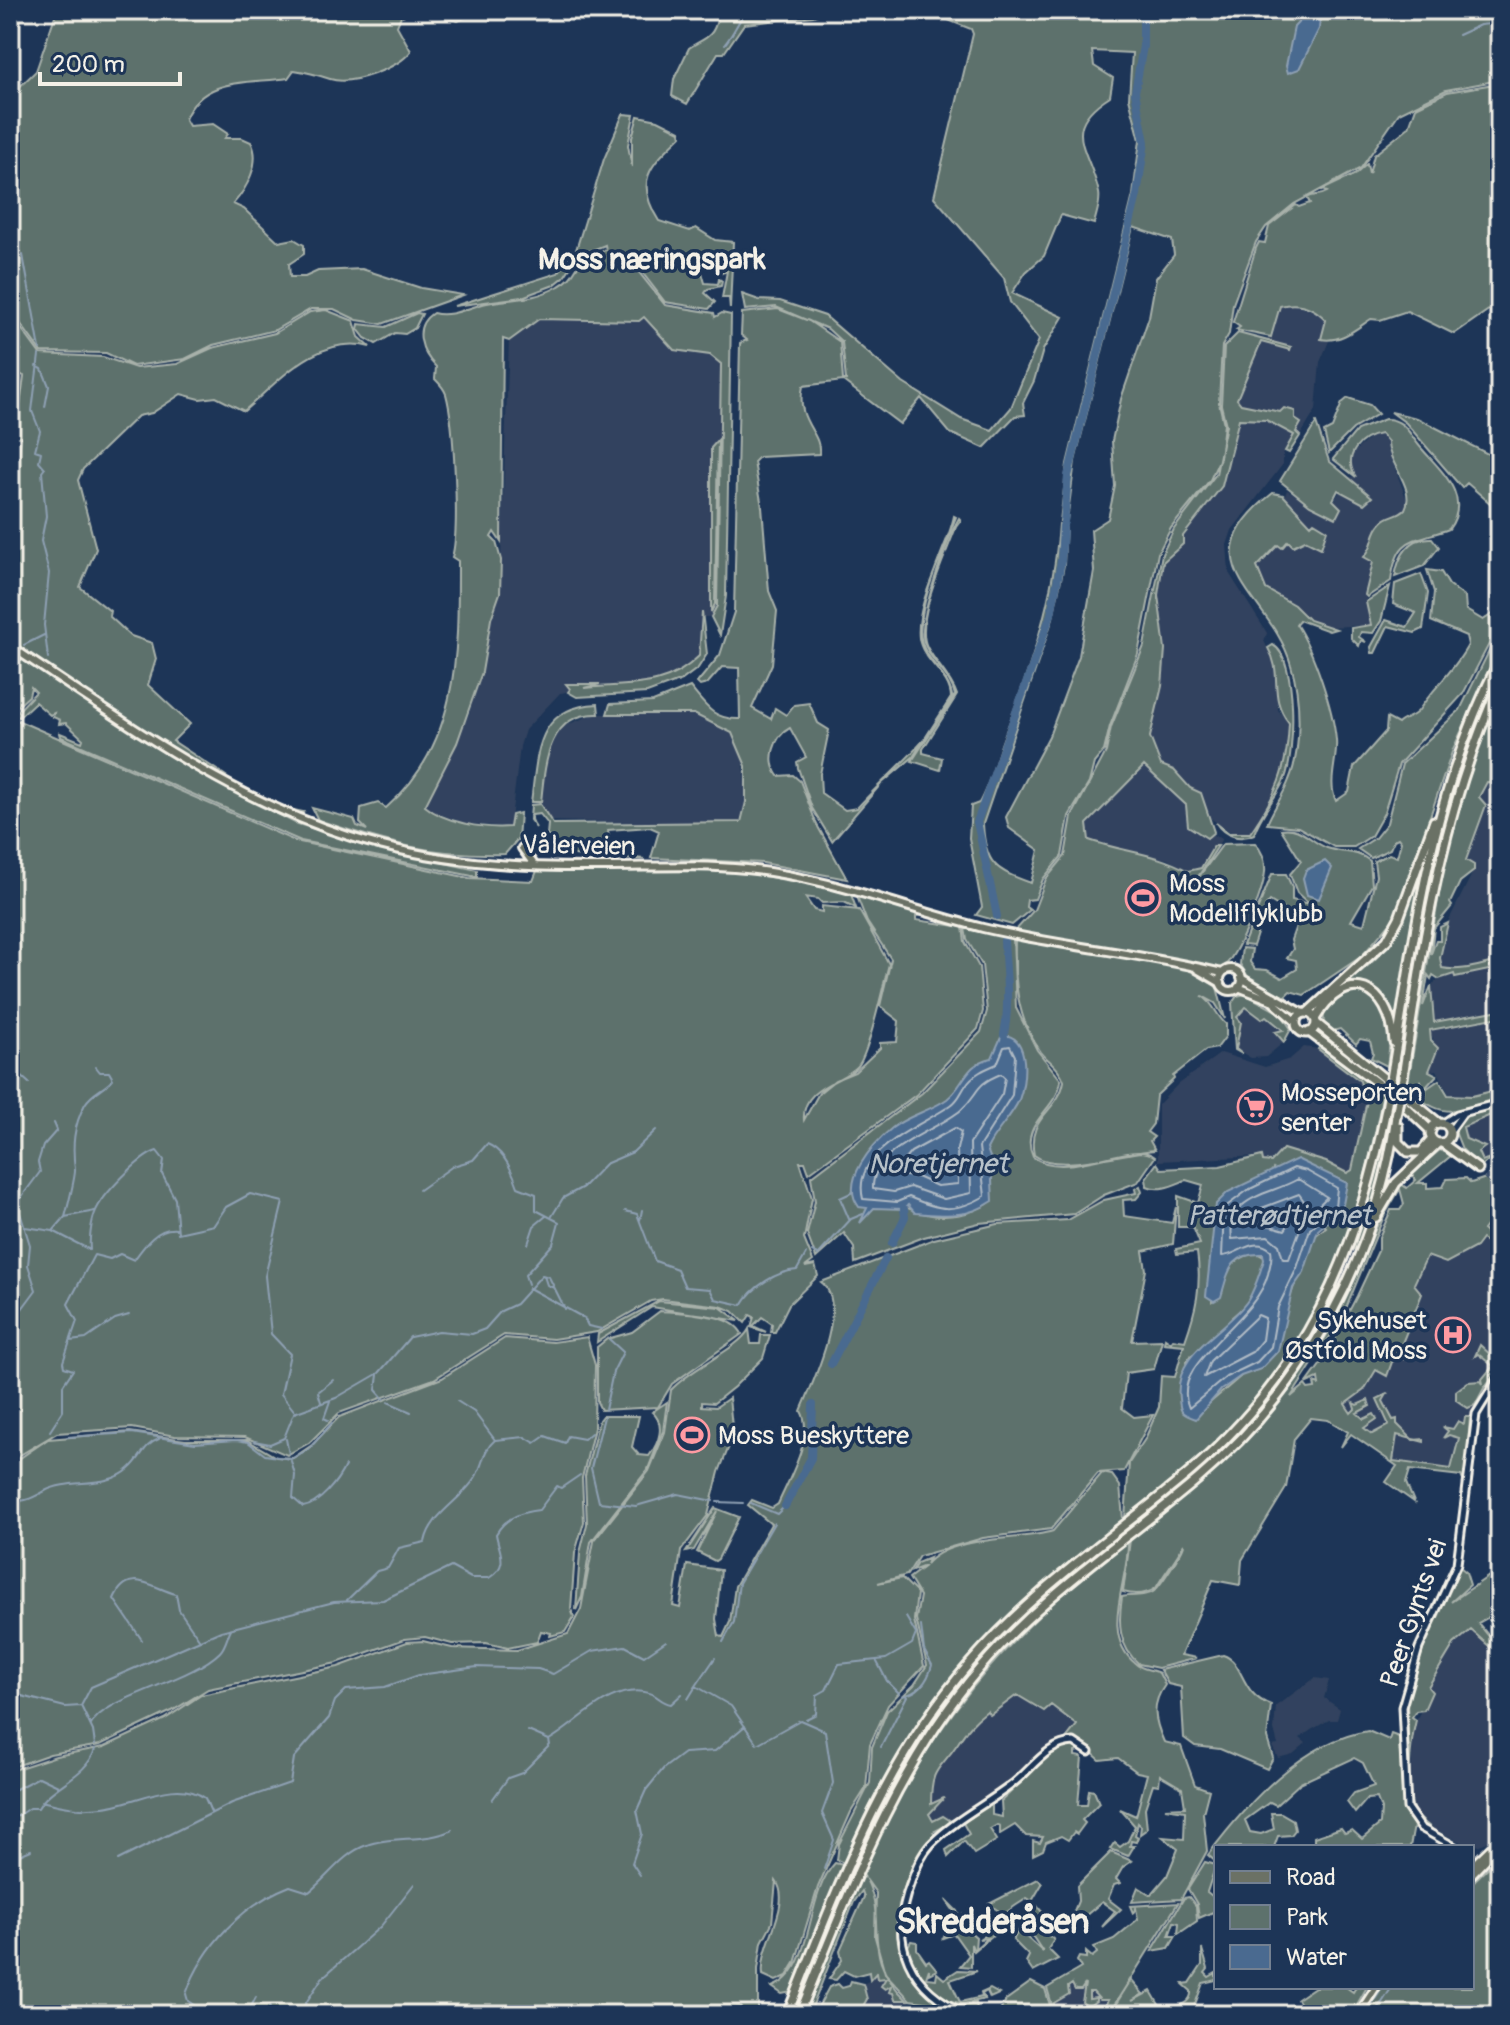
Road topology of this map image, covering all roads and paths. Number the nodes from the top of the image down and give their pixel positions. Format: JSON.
{"nodes":[{"id":1,"x":10,"y":646,"type":"edge"},
{"id":2,"x":1500,"y":659,"type":"edge"},
{"id":3,"x":1500,"y":683,"type":"edge"},
{"id":4,"x":1441,"y":804,"type":"junction"},
{"id":5,"x":522,"y":848,"type":"dead end"},
{"id":6,"x":535,"y":866,"type":"junction"},
{"id":7,"x":1190,"y":966,"type":"junction"},
{"id":8,"x":1222,"y":973,"type":"junction"},
{"id":9,"x":1241,"y":978,"type":"junction"},
{"id":10,"x":1221,"y":983,"type":"junction"},
{"id":11,"x":1238,"y":987,"type":"junction"},
{"id":12,"x":1305,"y":1013,"type":"junction"},
{"id":13,"x":1316,"y":1021,"type":"junction"},
{"id":14,"x":1296,"y":1022,"type":"junction"},
{"id":15,"x":1309,"y":1032,"type":"junction"},
{"id":16,"x":1395,"y":1058,"type":"junction"},
{"id":17,"x":1500,"y":1103,"type":"edge"},
{"id":18,"x":1464,"y":1113,"type":"junction"},
{"id":19,"x":1396,"y":1116,"type":"junction"},
{"id":20,"x":1441,"y":1124,"type":"junction"},
{"id":21,"x":1450,"y":1133,"type":"junction"},
{"id":22,"x":1436,"y":1139,"type":"junction"},
{"id":23,"x":1463,"y":1157,"type":"junction"},
{"id":24,"x":1478,"y":1169,"type":"tunnel mouth"},
{"id":25,"x":1365,"y":1237,"type":"junction"},
{"id":26,"x":1500,"y":1375,"type":"edge"},
{"id":27,"x":1089,"y":1752,"type":"dead end"},
{"id":28,"x":1500,"y":1839,"type":"edge"},
{"id":29,"x":1451,"y":1845,"type":"edge"},
{"id":30,"x":1500,"y":1845,"type":"edge"},
{"id":31,"x":1475,"y":1862,"type":"edge"},
{"id":32,"x":1375,"y":1989,"type":"edge"},
{"id":33,"x":787,"y":2015,"type":"edge"},
{"id":34,"x":799,"y":2015,"type":"edge"},
{"id":35,"x":969,"y":2015,"type":"edge"},
{"id":36,"x":1358,"y":2015,"type":"edge"}],
"edges":[{"from":1,"to":6,"type":"main road","name":"Vålerveien"},
{"from":2,"to":4,"type":"highway"},
{"from":3,"to":19,"type":"highway","bridge":true},
{"from":4,"to":12,"type":"highway"},
{"from":4,"to":16,"type":"highway"},
{"from":5,"to":6,"type":"main road"},
{"from":6,"to":7,"type":"main road","name":"Vålerveien"},
{"from":7,"to":8,"type":"main road","name":"Vålerveien"},
{"from":7,"to":10,"type":"main road","name":"Vålerveien"},
{"from":8,"to":9,"type":"main road"},
{"from":8,"to":10,"type":"main road"},
{"from":9,"to":11,"type":"main road"},
{"from":9,"to":12,"type":"main road"},
{"from":10,"to":11,"type":"main road"},
{"from":11,"to":14,"type":"main road"},
{"from":12,"to":13,"type":"highway"},
{"from":12,"to":14,"type":"highway"},
{"from":13,"to":15,"type":"highway"},
{"from":13,"to":16,"type":"highway"},
{"from":13,"to":20,"type":"highway"},
{"from":14,"to":15,"type":"highway"},
{"from":15,"to":22,"type":"highway"},
{"from":16,"to":33,"type":"highway","bridge":true},
{"from":17,"to":18,"type":"street"},
{"from":18,"to":20,"type":"street"},
{"from":18,"to":21,"type":"street"},
{"from":19,"to":22,"type":"highway"},
{"from":19,"to":25,"type":"highway"},
{"from":20,"to":21,"type":"highway"},
{"from":20,"to":22,"type":"highway"},
{"from":21,"to":22,"type":"highway"},
{"from":21,"to":23,"type":"highway"},
{"from":22,"to":23,"type":"highway"},
{"from":22,"to":25,"type":"highway"},
{"from":23,"to":24,"type":"highway"},
{"from":25,"to":34,"type":"highway"},
{"from":26,"to":29,"type":"street","name":"Peer Gynts vei"},
{"from":27,"to":35,"type":"street"},
{"from":28,"to":31,"type":"main road"},
{"from":30,"to":31,"type":"main road"},
{"from":32,"to":36,"type":"main road"}]}
